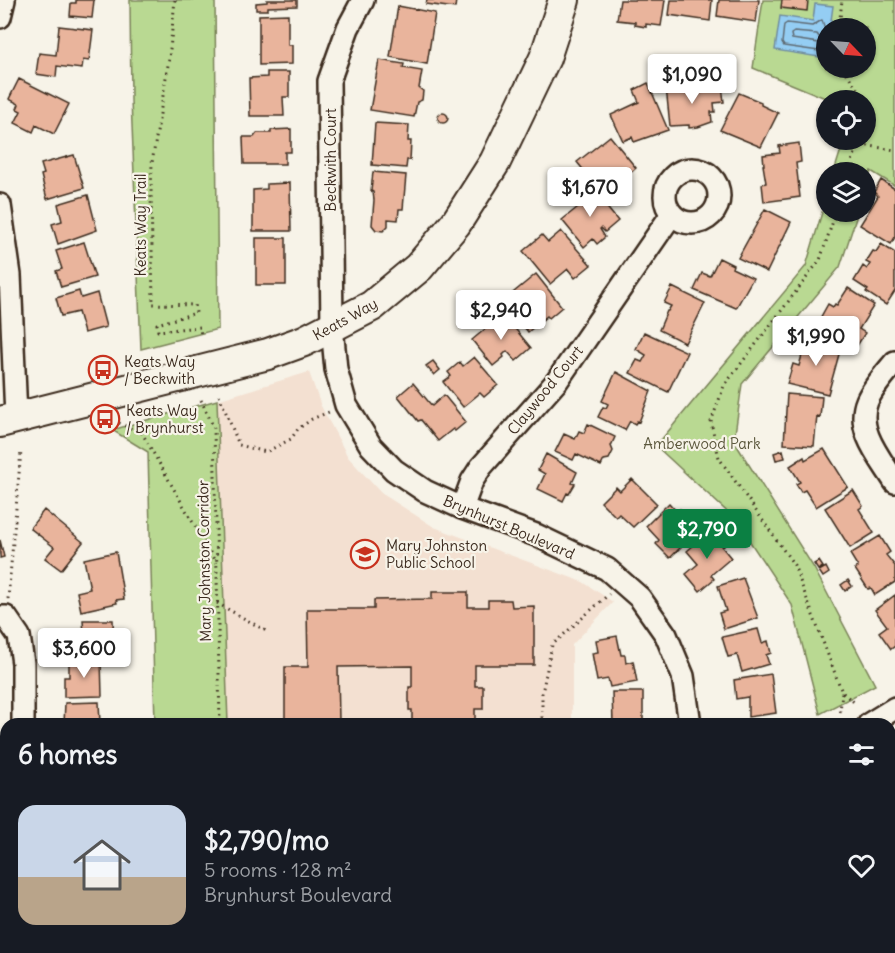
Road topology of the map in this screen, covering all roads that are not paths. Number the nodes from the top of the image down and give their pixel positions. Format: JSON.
{"nodes":[{"id":1,"x":4,"y":0,"type":"edge"},
{"id":2,"x":363,"y":0,"type":"edge"},
{"id":3,"x":564,"y":0,"type":"edge"},
{"id":4,"x":0,"y":17,"type":"edge"},
{"id":5,"x":0,"y":205,"type":"edge"},
{"id":6,"x":672,"y":214,"type":"dead end"},
{"id":7,"x":332,"y":327,"type":"junction"},
{"id":8,"x":895,"y":363,"type":"edge"},
{"id":9,"x":8,"y":419,"type":"edge"},
{"id":10,"x":895,"y":482,"type":"edge"},
{"id":11,"x":462,"y":508,"type":"junction"},
{"id":12,"x":3,"y":617,"type":"edge"},
{"id":13,"x":895,"y":708,"type":"edge"},
{"id":14,"x":23,"y":718,"type":"edge"},
{"id":15,"x":689,"y":718,"type":"edge"},
{"id":16,"x":879,"y":718,"type":"edge"}],
"edges":[{"from":1,"to":4,"type":"street"},
{"from":2,"to":7,"type":"street","name":"Beckwith Court"},
{"from":3,"to":7,"type":"street","name":"Keats Way"},
{"from":5,"to":9,"type":"street"},
{"from":6,"to":11,"type":"street","name":"Claywood Court"},
{"from":7,"to":9,"type":"street","name":"Keats Way"},
{"from":7,"to":11,"type":"street","name":"Brynhurst Boulevard"},
{"from":8,"to":10,"type":"street"},
{"from":11,"to":15,"type":"street","name":"Brynhurst Boulevard"},
{"from":12,"to":14,"type":"street"},
{"from":13,"to":16,"type":"street"}]}
